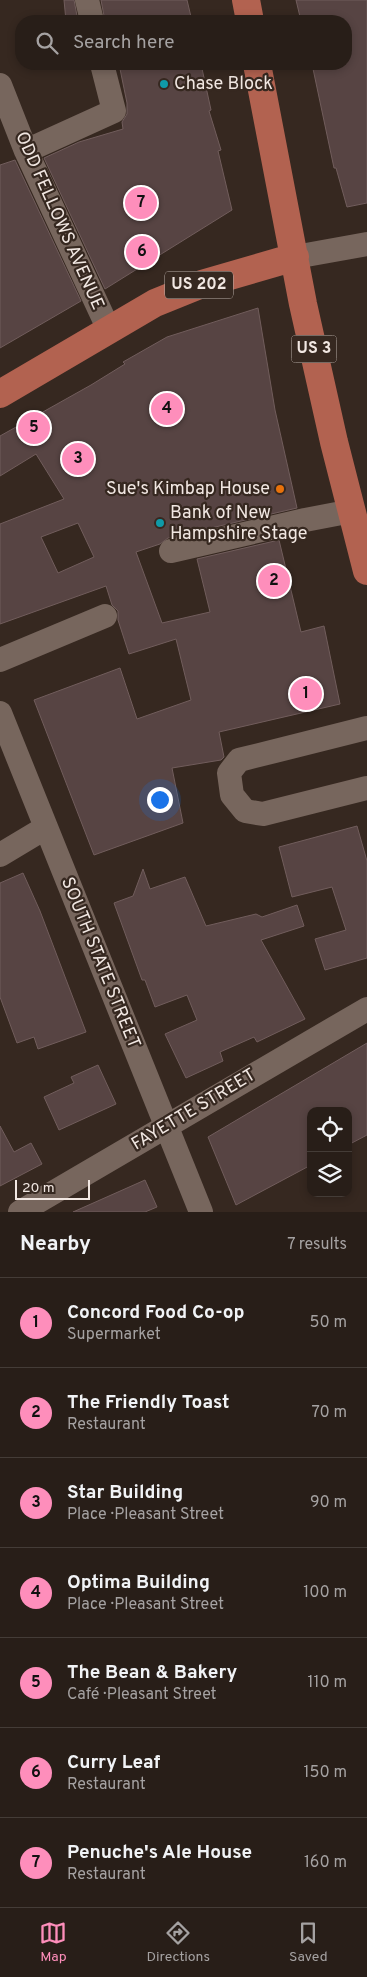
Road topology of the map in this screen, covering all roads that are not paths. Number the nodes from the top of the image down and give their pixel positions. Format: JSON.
{"nodes":[{"id":1,"x":87,"y":0,"type":"edge"},
{"id":2,"x":246,"y":0,"type":"edge"},
{"id":3,"x":91,"y":15,"type":"edge"},
{"id":4,"x":249,"y":15,"type":"edge"},
{"id":5,"x":104,"y":70,"type":"edge"},
{"id":6,"x":258,"y":70,"type":"edge"},
{"id":7,"x":0,"y":85,"type":"edge"},
{"id":8,"x":26,"y":151,"type":"junction"},
{"id":9,"x":367,"y":244,"type":"edge"},
{"id":10,"x":295,"y":257,"type":"junction"},
{"id":11,"x":108,"y":330,"type":"junction"},
{"id":12,"x":0,"y":394,"type":"edge"},
{"id":13,"x":352,"y":511,"type":"junction"},
{"id":14,"x":171,"y":551,"type":"dead end"},
{"id":15,"x":367,"y":571,"type":"edge"},
{"id":16,"x":105,"y":616,"type":"dead end"},
{"id":17,"x":0,"y":660,"type":"edge"},
{"id":18,"x":0,"y":713,"type":"edge"},
{"id":19,"x":367,"y":728,"type":"edge"},
{"id":20,"x":367,"y":788,"type":"edge"},
{"id":21,"x":45,"y":828,"type":"junction"},
{"id":22,"x":0,"y":856,"type":"edge"},
{"id":23,"x":367,"y":1009,"type":"edge"},
{"id":24,"x":166,"y":1127,"type":"junction"},
{"id":25,"x":20,"y":1212,"type":"edge"},
{"id":26,"x":201,"y":1212,"type":"edge"}],
"edges":[{"from":1,"to":3,"type":"street"},
{"from":2,"to":4,"type":"main road"},
{"from":5,"to":8,"type":"street"},
{"from":6,"to":10,"type":"main road","number":"US 3"},
{"from":7,"to":8,"type":"street","name":"ODD FELLOWS AVENUE"},
{"from":8,"to":11,"type":"street","name":"ODD FELLOWS AVENUE"},
{"from":9,"to":10,"type":"street"},
{"from":10,"to":11,"type":"main road","number":"US 202"},
{"from":10,"to":13,"type":"main road","number":"US 3"},
{"from":11,"to":12,"type":"main road","number":"US 202"},
{"from":13,"to":14,"type":"street"},
{"from":13,"to":15,"type":"main road","number":"US 3"},
{"from":16,"to":17,"type":"street"},
{"from":18,"to":21,"type":"street","name":"SOUTH STATE STREET"},
{"from":19,"to":20,"type":"street"},
{"from":21,"to":22,"type":"street"},
{"from":21,"to":24,"type":"street","name":"SOUTH STATE STREET"},
{"from":23,"to":24,"type":"street","name":"FAYETTE STREET"},
{"from":24,"to":25,"type":"street","name":"FAYETTE STREET"},
{"from":24,"to":26,"type":"street","name":"SOUTH STATE STREET"}]}
